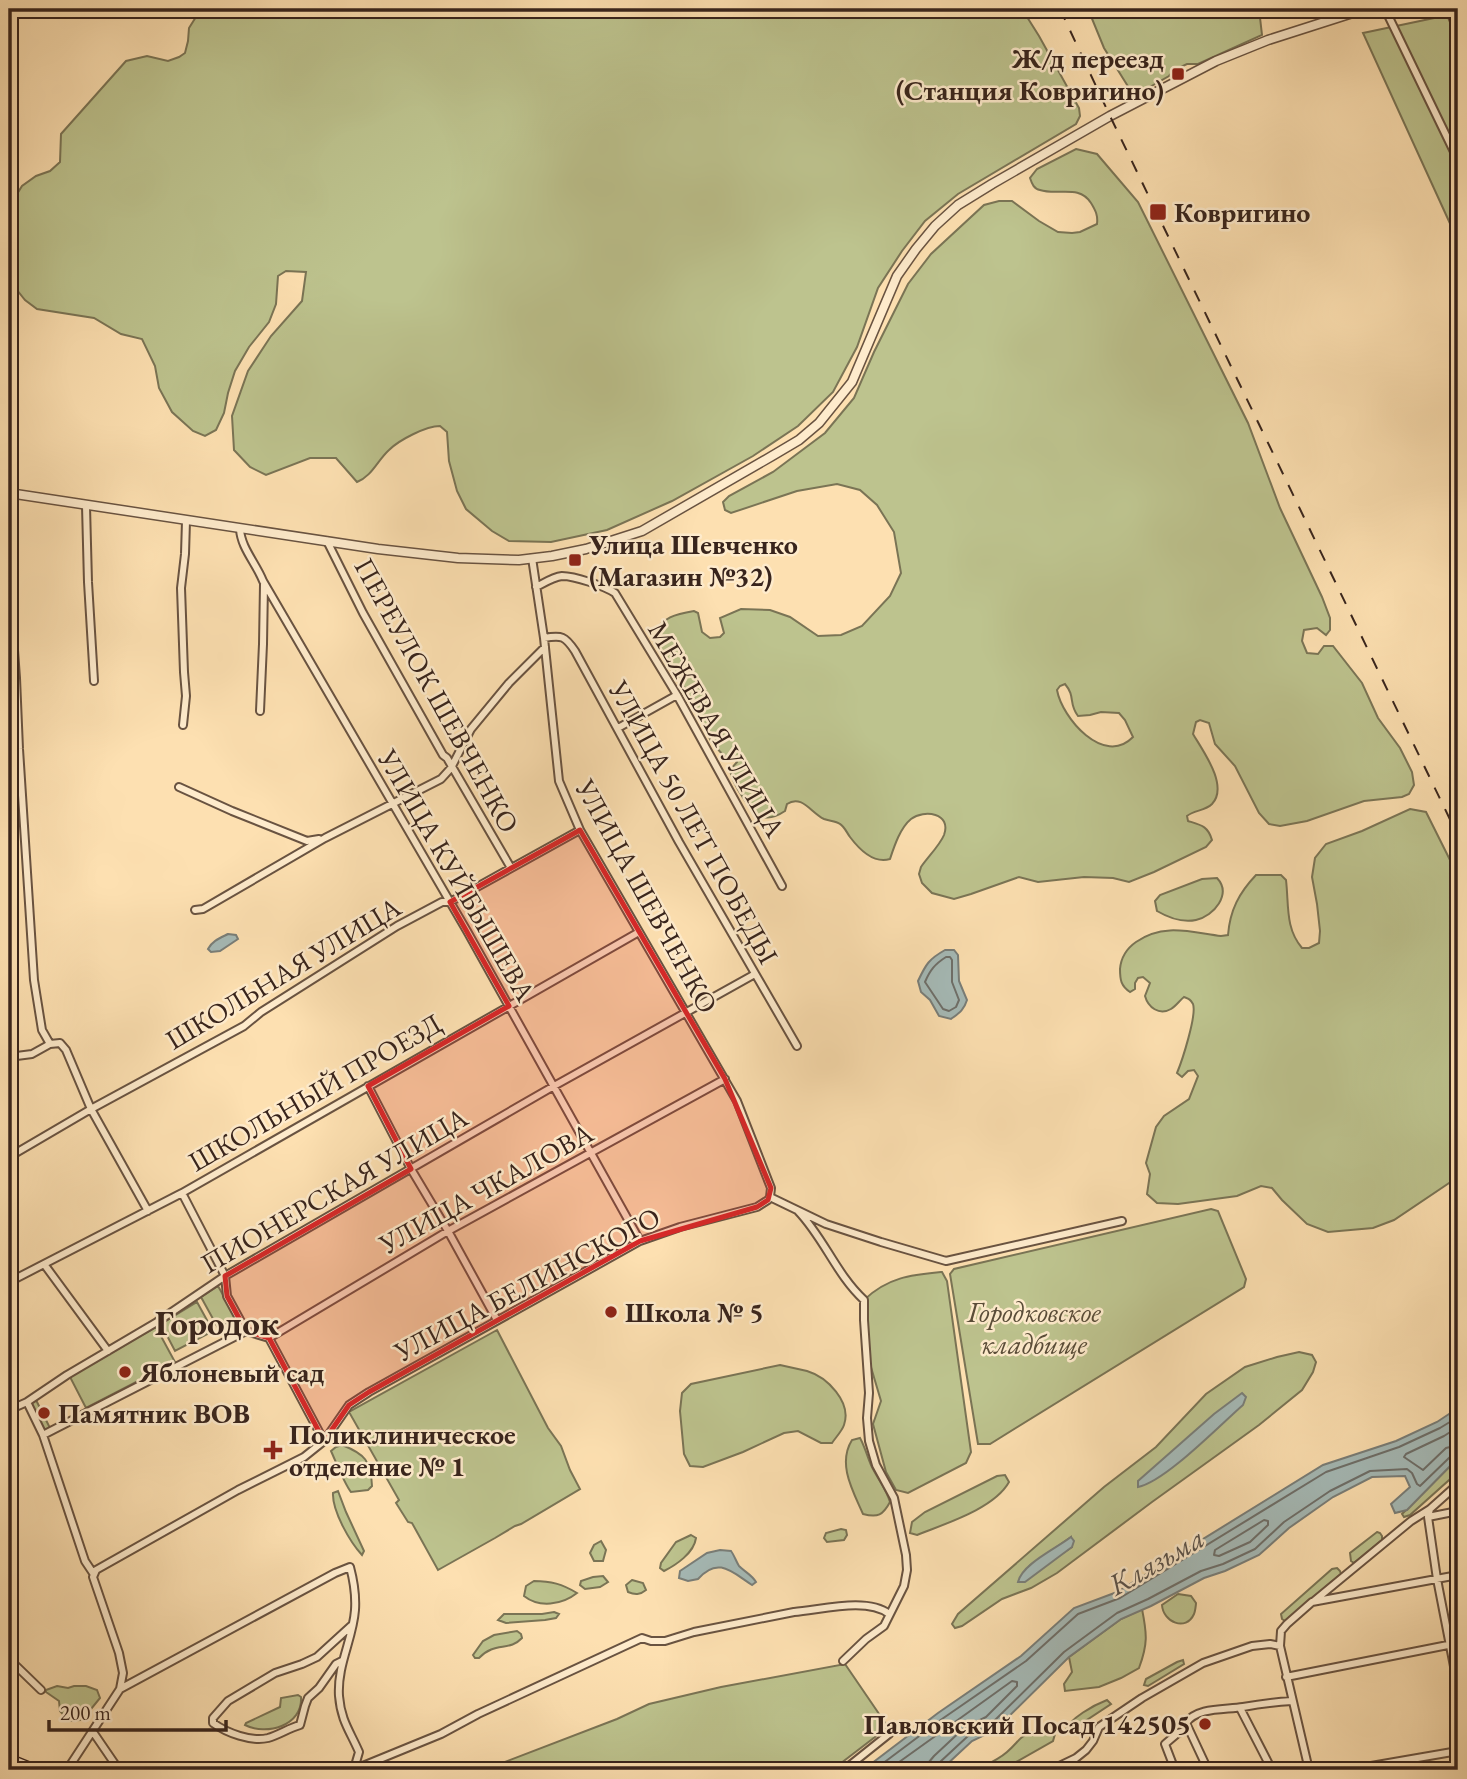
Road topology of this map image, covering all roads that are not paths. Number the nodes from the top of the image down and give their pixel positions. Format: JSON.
{"nodes":[{"id":1,"x":1365,"y":9,"type":"edge"},
{"id":2,"x":1385,"y":9,"type":"edge"},
{"id":3,"x":1449,"y":9,"type":"edge"},
{"id":4,"x":1458,"y":30,"type":"edge"},
{"id":5,"x":1458,"y":160,"type":"edge"},
{"id":6,"x":9,"y":494,"type":"edge"},
{"id":7,"x":86,"y":506,"type":"junction"},
{"id":8,"x":186,"y":521,"type":"junction"},
{"id":9,"x":240,"y":529,"type":"junction"},
{"id":10,"x":327,"y":541,"type":"junction"},
{"id":11,"x":532,"y":558,"type":"junction"},
{"id":12,"x":264,"y":580,"type":"junction"},
{"id":13,"x":9,"y":581,"type":"edge"},
{"id":14,"x":536,"y":587,"type":"junction"},
{"id":15,"x":544,"y":638,"type":"junction"},
{"id":16,"x":545,"y":647,"type":"junction"},
{"id":17,"x":94,"y":681,"type":"dead end"},
{"id":18,"x":677,"y":695,"type":"junction"},
{"id":19,"x":260,"y":711,"type":"dead end"},
{"id":20,"x":184,"y":725,"type":"dead end"},
{"id":21,"x":618,"y":728,"type":"junction"},
{"id":22,"x":451,"y":768,"type":"junction"},
{"id":23,"x":179,"y":787,"type":"dead end"},
{"id":24,"x":393,"y":805,"type":"junction"},
{"id":25,"x":580,"y":830,"type":"junction"},
{"id":26,"x":325,"y":838,"type":"junction"},
{"id":27,"x":511,"y":868,"type":"junction"},
{"id":28,"x":782,"y":886,"type":"dead end"},
{"id":29,"x":450,"y":902,"type":"junction"},
{"id":30,"x":195,"y":910,"type":"dead end"},
{"id":31,"x":639,"y":932,"type":"junction"},
{"id":32,"x":755,"y":974,"type":"junction"},
{"id":33,"x":509,"y":1006,"type":"junction"},
{"id":34,"x":685,"y":1012,"type":"junction"},
{"id":35,"x":50,"y":1044,"type":"junction"},
{"id":36,"x":797,"y":1046,"type":"dead end"},
{"id":37,"x":9,"y":1057,"type":"edge"},
{"id":38,"x":725,"y":1079,"type":"junction"},
{"id":39,"x":368,"y":1086,"type":"junction"},
{"id":40,"x":554,"y":1086,"type":"junction"},
{"id":41,"x":91,"y":1109,"type":"junction"},
{"id":42,"x":591,"y":1152,"type":"junction"},
{"id":43,"x":9,"y":1157,"type":"edge"},
{"id":44,"x":411,"y":1169,"type":"junction"},
{"id":45,"x":182,"y":1193,"type":"junction"},
{"id":46,"x":770,"y":1197,"type":"junction"},
{"id":47,"x":148,"y":1211,"type":"junction"},
{"id":48,"x":798,"y":1212,"type":"junction"},
{"id":49,"x":1122,"y":1221,"type":"dead end"},
{"id":50,"x":448,"y":1231,"type":"junction"},
{"id":51,"x":640,"y":1241,"type":"junction"},
{"id":52,"x":44,"y":1264,"type":"junction"},
{"id":53,"x":225,"y":1276,"type":"junction"},
{"id":54,"x":9,"y":1282,"type":"edge"},
{"id":55,"x":497,"y":1320,"type":"junction"},
{"id":56,"x":246,"y":1331,"type":"junction"},
{"id":57,"x":269,"y":1338,"type":"junction"},
{"id":58,"x":108,"y":1351,"type":"junction"},
{"id":59,"x":27,"y":1402,"type":"junction"},
{"id":60,"x":9,"y":1410,"type":"edge"},
{"id":61,"x":43,"y":1435,"type":"junction"},
{"id":62,"x":324,"y":1441,"type":"junction"},
{"id":63,"x":1458,"y":1483,"type":"edge"},
{"id":64,"x":1430,"y":1509,"type":"junction"},
{"id":65,"x":1458,"y":1511,"type":"edge"},
{"id":66,"x":1428,"y":1517,"type":"junction"},
{"id":67,"x":94,"y":1572,"type":"junction"},
{"id":68,"x":1458,"y":1575,"type":"edge"},
{"id":69,"x":1437,"y":1579,"type":"junction"},
{"id":70,"x":1312,"y":1602,"type":"junction"},
{"id":71,"x":889,"y":1614,"type":"junction"},
{"id":72,"x":352,"y":1624,"type":"junction"},
{"id":73,"x":1458,"y":1643,"type":"edge"},
{"id":74,"x":1449,"y":1644,"type":"junction"},
{"id":75,"x":1280,"y":1646,"type":"junction"},
{"id":76,"x":9,"y":1659,"type":"edge"},
{"id":77,"x":342,"y":1661,"type":"junction"},
{"id":78,"x":843,"y":1661,"type":"dead end"},
{"id":79,"x":1286,"y":1677,"type":"junction"},
{"id":80,"x":1458,"y":1687,"type":"edge"},
{"id":81,"x":120,"y":1689,"type":"junction"},
{"id":82,"x":41,"y":1690,"type":"dead end"},
{"id":83,"x":1292,"y":1701,"type":"junction"},
{"id":84,"x":1240,"y":1708,"type":"junction"},
{"id":85,"x":894,"y":1726,"type":"dead end"},
{"id":86,"x":1189,"y":1730,"type":"junction"},
{"id":87,"x":93,"y":1732,"type":"junction"},
{"id":88,"x":1458,"y":1751,"type":"edge"},
{"id":89,"x":9,"y":1759,"type":"edge"},
{"id":90,"x":36,"y":1770,"type":"edge"},
{"id":91,"x":66,"y":1770,"type":"edge"},
{"id":92,"x":119,"y":1770,"type":"edge"},
{"id":93,"x":354,"y":1770,"type":"edge"},
{"id":94,"x":844,"y":1770,"type":"edge"},
{"id":95,"x":1051,"y":1770,"type":"edge"},
{"id":96,"x":1175,"y":1770,"type":"edge"},
{"id":97,"x":1208,"y":1770,"type":"edge"},
{"id":98,"x":1272,"y":1770,"type":"edge"},
{"id":99,"x":1309,"y":1770,"type":"edge"},
{"id":100,"x":1348,"y":1770,"type":"edge"}],
"edges":[{"from":1,"to":11,"type":"street"},
{"from":2,"to":5,"type":"street"},
{"from":3,"to":4,"type":"street"},
{"from":6,"to":7,"type":"street"},
{"from":7,"to":8,"type":"street"},
{"from":7,"to":17,"type":"street"},
{"from":8,"to":9,"type":"street"},
{"from":8,"to":20,"type":"street"},
{"from":9,"to":10,"type":"street"},
{"from":9,"to":12,"type":"street","name":"УЛИЦА КУЙБЫШЕВА"},
{"from":10,"to":11,"type":"street"},
{"from":10,"to":22,"type":"street","name":"ПЕРЕУЛОК ШЕВЧЕНКО"},
{"from":11,"to":14,"type":"street","name":"УЛИЦА ШЕВЧЕНКО"},
{"from":12,"to":19,"type":"street"},
{"from":12,"to":24,"type":"street","name":"УЛИЦА КУЙБЫШЕВА"},
{"from":13,"to":35,"type":"street"},
{"from":14,"to":15,"type":"street","name":"УЛИЦА ШЕВЧЕНКО"},
{"from":14,"to":18,"type":"street","name":"МЕЖЕВАЯ УЛИЦА"},
{"from":15,"to":16,"type":"street","name":"УЛИЦА ШЕВЧЕНКО"},
{"from":15,"to":21,"type":"street","name":"УЛИЦА 50 ЛЕТ ПОБЕДЫ"},
{"from":16,"to":22,"type":"street"},
{"from":16,"to":25,"type":"street","name":"УЛИЦА ШЕВЧЕНКО"},
{"from":18,"to":21,"type":"street"},
{"from":18,"to":28,"type":"street","name":"МЕЖЕВАЯ УЛИЦА"},
{"from":21,"to":32,"type":"street","name":"УЛИЦА 50 ЛЕТ ПОБЕДЫ"},
{"from":22,"to":24,"type":"street"},
{"from":22,"to":27,"type":"street","name":"ПЕРЕУЛОК ШЕВЧЕНКО"},
{"from":23,"to":26,"type":"street"},
{"from":24,"to":26,"type":"street"},
{"from":24,"to":29,"type":"street","name":"УЛИЦА КУЙБЫШЕВА"},
{"from":25,"to":27,"type":"street","name":"ШКОЛЬНАЯ УЛИЦА"},
{"from":25,"to":31,"type":"street","name":"УЛИЦА ШЕВЧЕНКО"},
{"from":26,"to":30,"type":"street"},
{"from":27,"to":29,"type":"street","name":"ШКОЛЬНАЯ УЛИЦА"},
{"from":29,"to":33,"type":"street","name":"УЛИЦА КУЙБЫШЕВА"},
{"from":29,"to":41,"type":"street","name":"ШКОЛЬНАЯ УЛИЦА"},
{"from":31,"to":33,"type":"street","name":"ШКОЛЬНЫЙ ПРОЕЗД"},
{"from":31,"to":34,"type":"street","name":"УЛИЦА ШЕВЧЕНКО"},
{"from":32,"to":34,"type":"street","name":"ПИОНЕРСКАЯ УЛИЦА"},
{"from":32,"to":36,"type":"street","name":"УЛИЦА 50 ЛЕТ ПОБЕДЫ"},
{"from":33,"to":39,"type":"street","name":"ШКОЛЬНЫЙ ПРОЕЗД"},
{"from":33,"to":40,"type":"street","name":"УЛИЦА КУЙБЫШЕВА"},
{"from":34,"to":38,"type":"street","name":"УЛИЦА ШЕВЧЕНКО"},
{"from":34,"to":40,"type":"street","name":"ПИОНЕРСКАЯ УЛИЦА"},
{"from":35,"to":37,"type":"street"},
{"from":35,"to":41,"type":"street"},
{"from":38,"to":42,"type":"street","name":"УЛИЦА ЧКАЛОВА"},
{"from":38,"to":46,"type":"street","name":"УЛИЦА ШЕВЧЕНКО"},
{"from":39,"to":44,"type":"street"},
{"from":39,"to":45,"type":"street","name":"ШКОЛЬНЫЙ ПРОЕЗД"},
{"from":40,"to":42,"type":"street","name":"УЛИЦА КУЙБЫШЕВА"},
{"from":40,"to":44,"type":"street","name":"ПИОНЕРСКАЯ УЛИЦА"},
{"from":41,"to":43,"type":"street","name":"ШКОЛЬНАЯ УЛИЦА"},
{"from":41,"to":47,"type":"street"},
{"from":42,"to":50,"type":"street","name":"УЛИЦА ЧКАЛОВА"},
{"from":42,"to":51,"type":"street","name":"УЛИЦА КУЙБЫШЕВА"},
{"from":44,"to":50,"type":"street"},
{"from":44,"to":53,"type":"street","name":"ПИОНЕРСКАЯ УЛИЦА"},
{"from":45,"to":47,"type":"street","name":"ШКОЛЬНЫЙ ПРОЕЗД"},
{"from":45,"to":53,"type":"street"},
{"from":46,"to":48,"type":"street"},
{"from":46,"to":51,"type":"street","name":"УЛИЦА БЕЛИНСКОГО"},
{"from":47,"to":52,"type":"street","name":"ШКОЛЬНЫЙ ПРОЕЗД"},
{"from":48,"to":49,"type":"street"},
{"from":48,"to":71,"type":"street"},
{"from":50,"to":55,"type":"street"},
{"from":50,"to":57,"type":"street","name":"УЛИЦА ЧКАЛОВА"},
{"from":51,"to":55,"type":"street","name":"УЛИЦА БЕЛИНСКОГО"},
{"from":52,"to":54,"type":"street","name":"ШКОЛЬНЫЙ ПРОЕЗД"},
{"from":52,"to":58,"type":"street"},
{"from":53,"to":56,"type":"street"},
{"from":53,"to":58,"type":"street","name":"ПИОНЕРСКАЯ УЛИЦА"},
{"from":55,"to":62,"type":"street","name":"УЛИЦА БЕЛИНСКОГО"},
{"from":56,"to":57,"type":"street"},
{"from":56,"to":61,"type":"street"},
{"from":57,"to":62,"type":"street"},
{"from":58,"to":59,"type":"street","name":"ПИОНЕРСКАЯ УЛИЦА"},
{"from":59,"to":60,"type":"street","name":"ПИОНЕРСКАЯ УЛИЦА"},
{"from":59,"to":61,"type":"street"},
{"from":61,"to":67,"type":"street"},
{"from":62,"to":67,"type":"street","name":"УЛИЦА БЕЛИНСКОГО"},
{"from":63,"to":64,"type":"street"},
{"from":64,"to":66,"type":"street"},
{"from":64,"to":70,"type":"street"},
{"from":65,"to":66,"type":"street"},
{"from":66,"to":69,"type":"street"},
{"from":67,"to":81,"type":"street"},
{"from":68,"to":69,"type":"street"},
{"from":69,"to":70,"type":"street"},
{"from":69,"to":74,"type":"street"},
{"from":70,"to":75,"type":"street"},
{"from":71,"to":78,"type":"street"},
{"from":71,"to":93,"type":"street"},
{"from":72,"to":77,"type":"street"},
{"from":72,"to":77,"type":"street"},
{"from":72,"to":81,"type":"street"},
{"from":73,"to":74,"type":"street"},
{"from":74,"to":79,"type":"street"},
{"from":74,"to":80,"type":"street"},
{"from":75,"to":79,"type":"street"},
{"from":75,"to":95,"type":"street"},
{"from":76,"to":82,"type":"street"},
{"from":77,"to":93,"type":"street"},
{"from":79,"to":83,"type":"street"},
{"from":81,"to":87,"type":"street"},
{"from":83,"to":84,"type":"street"},
{"from":83,"to":99,"type":"street"},
{"from":84,"to":86,"type":"street"},
{"from":84,"to":98,"type":"street"},
{"from":85,"to":94,"type":"street"},
{"from":86,"to":96,"type":"street"},
{"from":86,"to":97,"type":"street"},
{"from":87,"to":91,"type":"street"},
{"from":87,"to":92,"type":"street"},
{"from":88,"to":100,"type":"street"},
{"from":89,"to":90,"type":"main road"}]}
